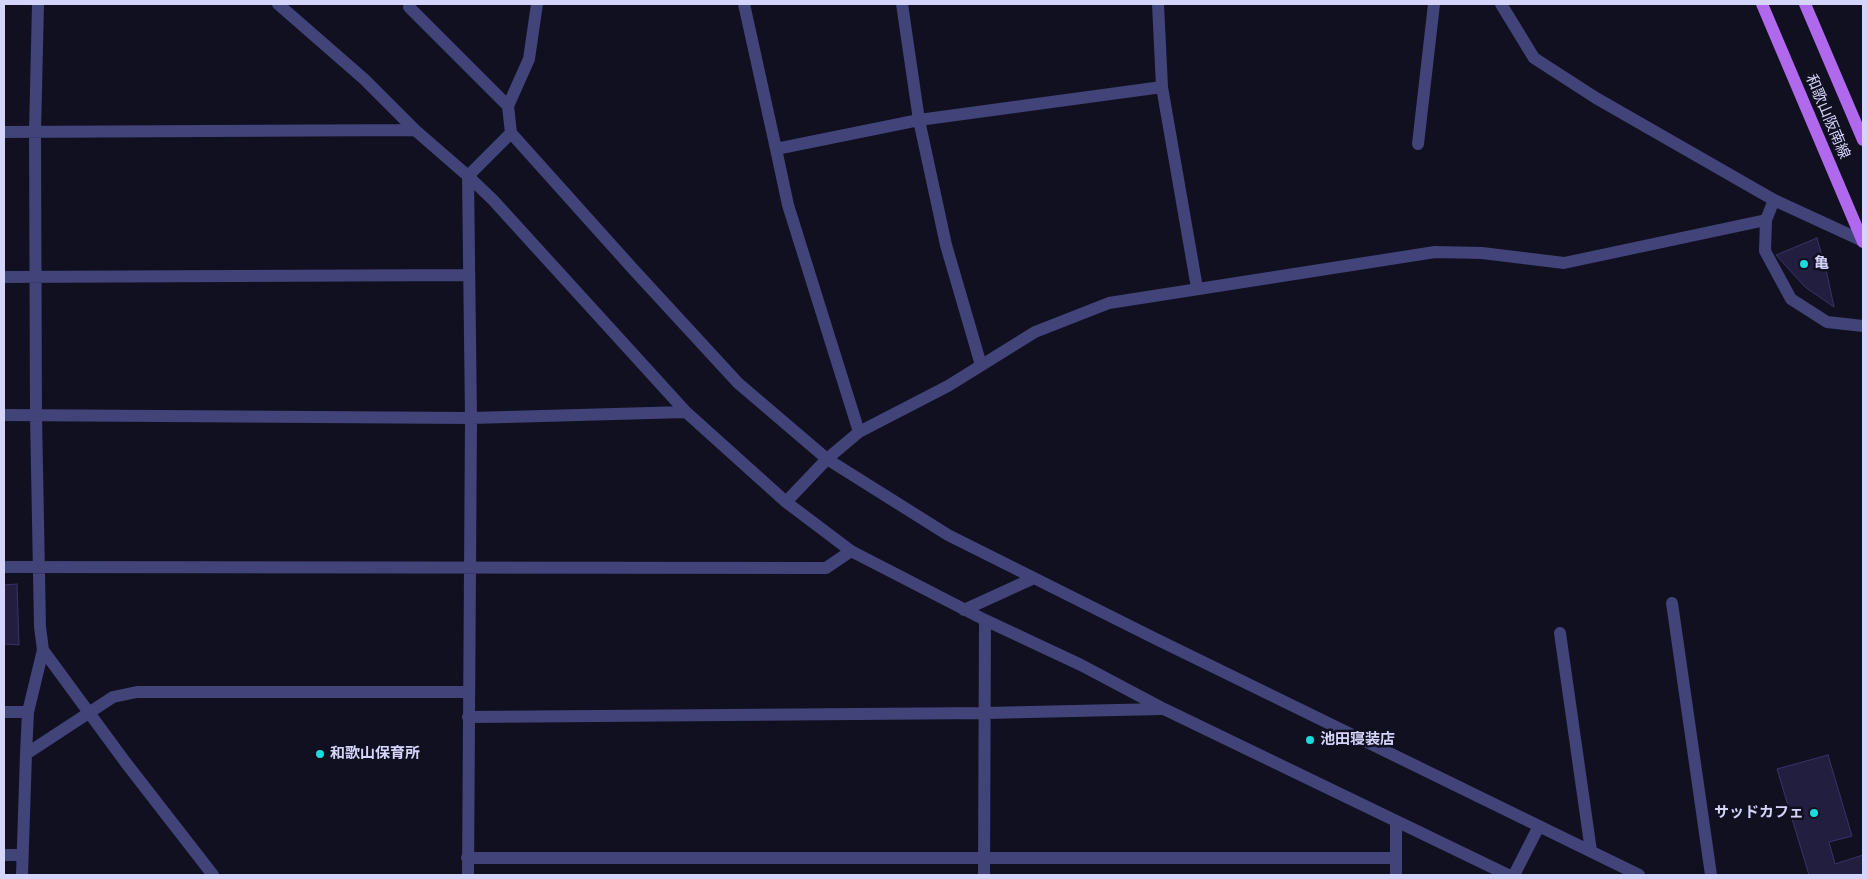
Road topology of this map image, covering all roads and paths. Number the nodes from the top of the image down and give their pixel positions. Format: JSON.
{"nodes":[{"id":1,"x":38,"y":4,"type":"edge"},
{"id":2,"x":278,"y":4,"type":"edge"},
{"id":3,"x":536,"y":4,"type":"edge"},
{"id":4,"x":744,"y":4,"type":"edge"},
{"id":5,"x":902,"y":4,"type":"edge"},
{"id":6,"x":1158,"y":4,"type":"edge"},
{"id":7,"x":1434,"y":4,"type":"edge"},
{"id":8,"x":1501,"y":4,"type":"edge"},
{"id":9,"x":1762,"y":4,"type":"edge"},
{"id":10,"x":1805,"y":4,"type":"edge"},
{"id":11,"x":409,"y":7,"type":"dead end"},
{"id":12,"x":1162,"y":87,"type":"junction"},
{"id":13,"x":508,"y":106,"type":"junction"},
{"id":14,"x":919,"y":120,"type":"junction"},
{"id":15,"x":415,"y":130,"type":"junction"},
{"id":16,"x":4,"y":132,"type":"edge"},
{"id":17,"x":35,"y":132,"type":"junction"},
{"id":18,"x":511,"y":133,"type":"junction"},
{"id":19,"x":1863,"y":140,"type":"edge"},
{"id":20,"x":1418,"y":144,"type":"dead end"},
{"id":21,"x":776,"y":149,"type":"junction"},
{"id":22,"x":468,"y":176,"type":"junction"},
{"id":23,"x":1774,"y":200,"type":"junction"},
{"id":24,"x":1766,"y":220,"type":"junction"},
{"id":25,"x":1863,"y":241,"type":"edge"},
{"id":26,"x":469,"y":275,"type":"junction"},
{"id":27,"x":4,"y":277,"type":"edge"},
{"id":28,"x":36,"y":277,"type":"junction"},
{"id":29,"x":1197,"y":288,"type":"junction"},
{"id":30,"x":1863,"y":326,"type":"edge"},
{"id":31,"x":981,"y":365,"type":"junction"},
{"id":32,"x":686,"y":412,"type":"junction"},
{"id":33,"x":4,"y":415,"type":"edge"},
{"id":34,"x":36,"y":416,"type":"junction"},
{"id":35,"x":471,"y":418,"type":"junction"},
{"id":36,"x":859,"y":432,"type":"junction"},
{"id":37,"x":827,"y":459,"type":"junction"},
{"id":38,"x":786,"y":502,"type":"junction"},
{"id":39,"x":851,"y":551,"type":"junction"},
{"id":40,"x":4,"y":567,"type":"edge"},
{"id":41,"x":39,"y":567,"type":"junction"},
{"id":42,"x":470,"y":568,"type":"junction"},
{"id":43,"x":1034,"y":578,"type":"junction"},
{"id":44,"x":1672,"y":603,"type":"dead end"},
{"id":45,"x":964,"y":610,"type":"junction"},
{"id":46,"x":985,"y":620,"type":"junction"},
{"id":47,"x":1560,"y":633,"type":"dead end"},
{"id":48,"x":43,"y":650,"type":"junction"},
{"id":49,"x":468,"y":692,"type":"junction"},
{"id":50,"x":1164,"y":709,"type":"junction"},
{"id":51,"x":4,"y":712,"type":"edge"},
{"id":52,"x":28,"y":712,"type":"junction"},
{"id":53,"x":89,"y":712,"type":"junction"},
{"id":54,"x":986,"y":713,"type":"junction"},
{"id":55,"x":468,"y":717,"type":"junction"},
{"id":56,"x":26,"y":754,"type":"junction"},
{"id":57,"x":1396,"y":820,"type":"junction"},
{"id":58,"x":1539,"y":826,"type":"junction"},
{"id":59,"x":1591,"y":851,"type":"junction"},
{"id":60,"x":4,"y":855,"type":"edge"},
{"id":61,"x":22,"y":855,"type":"junction"},
{"id":62,"x":468,"y":858,"type":"junction"},
{"id":63,"x":984,"y":858,"type":"junction"},
{"id":64,"x":1396,"y":858,"type":"junction"},
{"id":65,"x":22,"y":875,"type":"edge"},
{"id":66,"x":214,"y":875,"type":"edge"},
{"id":67,"x":468,"y":875,"type":"edge"},
{"id":68,"x":984,"y":875,"type":"edge"},
{"id":69,"x":1396,"y":875,"type":"edge"},
{"id":70,"x":1508,"y":875,"type":"edge"},
{"id":71,"x":1514,"y":875,"type":"edge"},
{"id":72,"x":1639,"y":875,"type":"edge"},
{"id":73,"x":1711,"y":875,"type":"edge"}],
"edges":[{"from":1,"to":17,"type":"street"},
{"from":2,"to":15,"type":"street"},
{"from":3,"to":13,"type":"street"},
{"from":4,"to":21,"type":"street"},
{"from":5,"to":14,"type":"street"},
{"from":6,"to":12,"type":"street"},
{"from":7,"to":20,"type":"street"},
{"from":8,"to":23,"type":"street"},
{"from":9,"to":25,"type":"main road","name":"和歌山阪南線"},
{"from":10,"to":19,"type":"main road","name":"和歌山阪南線"},
{"from":11,"to":13,"type":"street"},
{"from":12,"to":14,"type":"street"},
{"from":12,"to":29,"type":"street"},
{"from":13,"to":18,"type":"street"},
{"from":14,"to":21,"type":"street"},
{"from":14,"to":31,"type":"street"},
{"from":15,"to":17,"type":"street"},
{"from":15,"to":22,"type":"street"},
{"from":16,"to":17,"type":"street"},
{"from":17,"to":28,"type":"street"},
{"from":18,"to":22,"type":"street"},
{"from":18,"to":37,"type":"street"},
{"from":21,"to":36,"type":"street"},
{"from":22,"to":26,"type":"street"},
{"from":22,"to":32,"type":"street"},
{"from":23,"to":24,"type":"street"},
{"from":23,"to":25,"type":"street"},
{"from":24,"to":29,"type":"street"},
{"from":24,"to":30,"type":"street"},
{"from":26,"to":28,"type":"street"},
{"from":26,"to":35,"type":"street"},
{"from":27,"to":28,"type":"street"},
{"from":28,"to":34,"type":"street"},
{"from":29,"to":31,"type":"street"},
{"from":31,"to":36,"type":"street"},
{"from":32,"to":35,"type":"street"},
{"from":32,"to":38,"type":"street"},
{"from":33,"to":34,"type":"street"},
{"from":34,"to":35,"type":"street"},
{"from":34,"to":41,"type":"street"},
{"from":35,"to":42,"type":"street"},
{"from":36,"to":37,"type":"street"},
{"from":37,"to":38,"type":"street"},
{"from":37,"to":43,"type":"street"},
{"from":38,"to":39,"type":"street"},
{"from":39,"to":42,"type":"street"},
{"from":39,"to":45,"type":"street"},
{"from":40,"to":41,"type":"street"},
{"from":41,"to":42,"type":"street"},
{"from":41,"to":48,"type":"street"},
{"from":42,"to":49,"type":"street"},
{"from":43,"to":45,"type":"street"},
{"from":43,"to":58,"type":"street"},
{"from":44,"to":73,"type":"street"},
{"from":45,"to":46,"type":"street"},
{"from":46,"to":50,"type":"street"},
{"from":46,"to":54,"type":"street"},
{"from":47,"to":59,"type":"street"},
{"from":48,"to":52,"type":"street"},
{"from":48,"to":53,"type":"street"},
{"from":49,"to":53,"type":"street"},
{"from":49,"to":55,"type":"street"},
{"from":50,"to":54,"type":"street"},
{"from":50,"to":57,"type":"street"},
{"from":51,"to":52,"type":"street"},
{"from":52,"to":56,"type":"street"},
{"from":53,"to":56,"type":"street"},
{"from":53,"to":66,"type":"street"},
{"from":54,"to":55,"type":"street"},
{"from":54,"to":63,"type":"street"},
{"from":55,"to":62,"type":"street"},
{"from":56,"to":61,"type":"street"},
{"from":57,"to":64,"type":"street"},
{"from":57,"to":70,"type":"street"},
{"from":58,"to":59,"type":"street"},
{"from":58,"to":71,"type":"street"},
{"from":59,"to":72,"type":"street"},
{"from":60,"to":61,"type":"street"},
{"from":61,"to":65,"type":"street"},
{"from":62,"to":63,"type":"street"},
{"from":62,"to":67,"type":"street"},
{"from":63,"to":64,"type":"street"},
{"from":63,"to":68,"type":"street"},
{"from":64,"to":69,"type":"street"}]}
